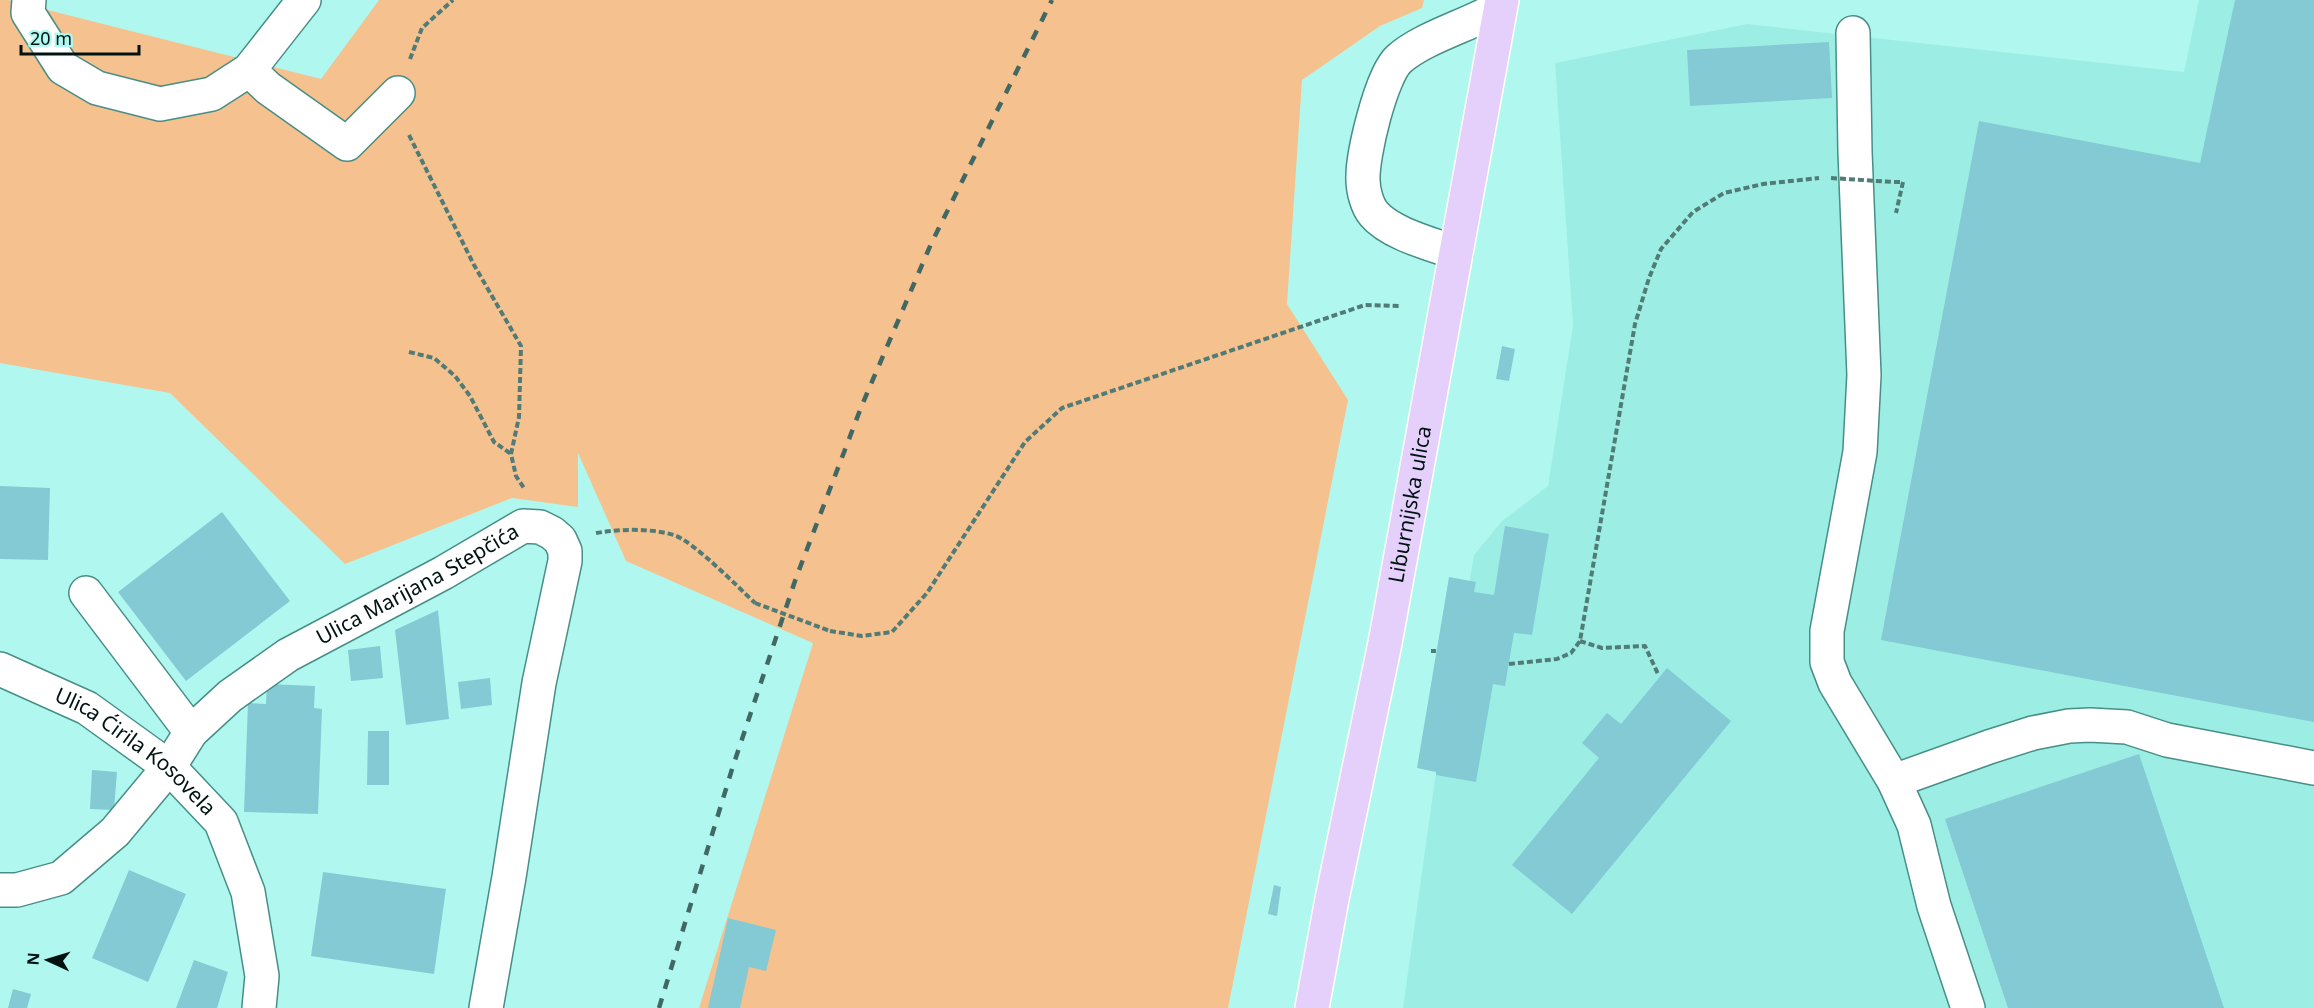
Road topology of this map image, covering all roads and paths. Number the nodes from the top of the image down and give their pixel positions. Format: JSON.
{"nodes":[{"id":1,"x":29,"y":0,"type":"edge"},
{"id":2,"x":304,"y":0,"type":"edge"},
{"id":3,"x":453,"y":0,"type":"edge"},
{"id":4,"x":1501,"y":3,"type":"edge"},
{"id":5,"x":1853,"y":33,"type":"dead end"},
{"id":6,"x":249,"y":70,"type":"junction"},
{"id":7,"x":398,"y":93,"type":"junction"},
{"id":8,"x":1813,"y":178,"type":"dead end"},
{"id":9,"x":1832,"y":178,"type":"dead end"},
{"id":10,"x":1900,"y":194,"type":"dead end"},
{"id":11,"x":1456,"y":253,"type":"junction"},
{"id":12,"x":1401,"y":306,"type":"dead end"},
{"id":13,"x":409,"y":352,"type":"dead end"},
{"id":14,"x":511,"y":454,"type":"junction"},
{"id":15,"x":526,"y":492,"type":"dead end"},
{"id":16,"x":591,"y":534,"type":"dead end"},
{"id":17,"x":86,"y":593,"type":"dead end"},
{"id":18,"x":1580,"y":641,"type":"junction"},
{"id":19,"x":1509,"y":664,"type":"dead end"},
{"id":20,"x":0,"y":669,"type":"edge"},
{"id":21,"x":1658,"y":674,"type":"dead end"},
{"id":22,"x":191,"y":732,"type":"junction"},
{"id":23,"x":169,"y":767,"type":"junction"},
{"id":24,"x":2314,"y":768,"type":"edge"},
{"id":25,"x":1894,"y":781,"type":"junction"},
{"id":26,"x":0,"y":890,"type":"edge"},
{"id":27,"x":259,"y":1008,"type":"edge"},
{"id":28,"x":486,"y":1008,"type":"edge"},
{"id":29,"x":1312,"y":1008,"type":"edge"},
{"id":30,"x":1968,"y":1008,"type":"edge"}],
"edges":[{"from":1,"to":6,"type":"street"},
{"from":2,"to":6,"type":"street"},
{"from":3,"to":7,"type":"path"},
{"from":4,"to":11,"type":"main road","name":"Liburnijska ulica"},
{"from":4,"to":11,"type":"street"},
{"from":5,"to":25,"type":"street"},
{"from":6,"to":7,"type":"street"},
{"from":7,"to":14,"type":"path"},
{"from":8,"to":18,"type":"path"},
{"from":9,"to":10,"type":"path","bridge":true},
{"from":11,"to":29,"type":"main road","name":"Liburnijska ulica"},
{"from":12,"to":16,"type":"path","bridge":true},
{"from":13,"to":14,"type":"path"},
{"from":14,"to":15,"type":"path"},
{"from":17,"to":22,"type":"street"},
{"from":18,"to":19,"type":"path"},
{"from":18,"to":21,"type":"path"},
{"from":20,"to":23,"type":"street","name":"Ulica Ćirila Kosovela"},
{"from":22,"to":23,"type":"street","name":"Ulica Marijana Stepčića"},
{"from":22,"to":28,"type":"street","name":"Ulica Marijana Stepčića"},
{"from":23,"to":26,"type":"street","name":"Ulica Marijana Stepčića"},
{"from":23,"to":27,"type":"street","name":"Ulica Ćirila Kosovela"},
{"from":24,"to":25,"type":"street"},
{"from":25,"to":30,"type":"street"}]}
